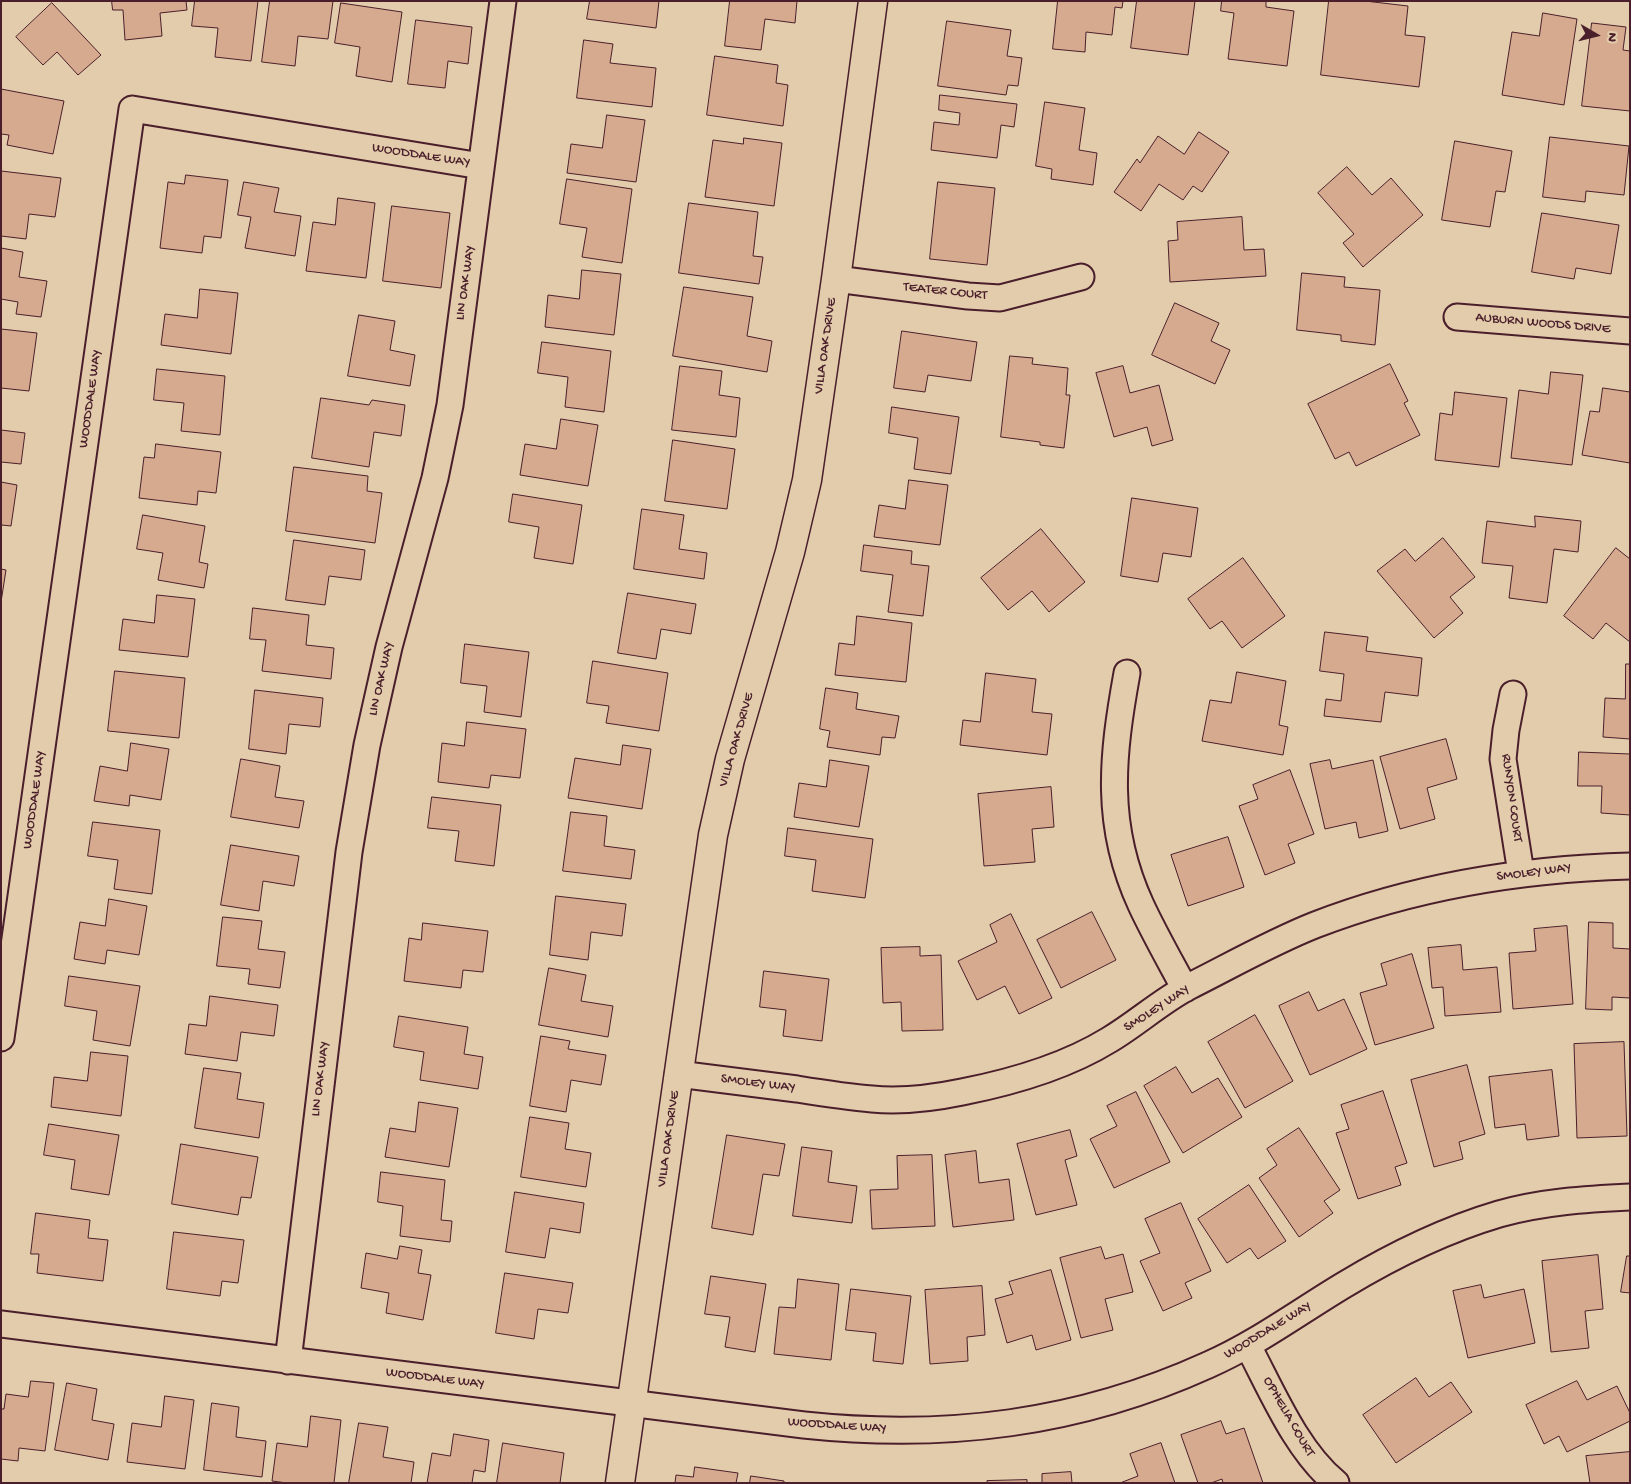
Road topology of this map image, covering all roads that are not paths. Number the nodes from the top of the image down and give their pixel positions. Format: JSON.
{"nodes":[{"id":1,"x":502,"y":1,"type":"edge"},
{"id":2,"x":873,"y":1,"type":"edge"},
{"id":3,"x":481,"y":166,"type":"junction"},
{"id":4,"x":1081,"y":278,"type":"dead end"},
{"id":5,"x":836,"y":279,"type":"junction"},
{"id":6,"x":1456,"y":317,"type":"dead end"},
{"id":7,"x":1630,"y":331,"type":"edge"},
{"id":8,"x":1127,"y":673,"type":"dead end"},
{"id":9,"x":1513,"y":694,"type":"dead end"},
{"id":10,"x":1630,"y":866,"type":"edge"},
{"id":11,"x":1521,"y":873,"type":"junction"},
{"id":12,"x":1185,"y":989,"type":"junction"},
{"id":13,"x":1,"y":1038,"type":"edge"},
{"id":14,"x":678,"y":1074,"type":"junction"},
{"id":15,"x":1630,"y":1197,"type":"edge"},
{"id":16,"x":1,"y":1324,"type":"edge"},
{"id":17,"x":1248,"y":1346,"type":"junction"},
{"id":18,"x":288,"y":1361,"type":"junction"},
{"id":19,"x":631,"y":1403,"type":"junction"},
{"id":20,"x":620,"y":1483,"type":"edge"},
{"id":21,"x":1336,"y":1483,"type":"edge"}],
"edges":[{"from":1,"to":3,"type":"street","name":"LIN OAK WAY"},
{"from":2,"to":5,"type":"street","name":"VILLA OAK DRIVE"},
{"from":3,"to":13,"type":"street","name":"WOODDALE WAY"},
{"from":3,"to":18,"type":"street","name":"LIN OAK WAY"},
{"from":4,"to":5,"type":"street","name":"TEATER COURT"},
{"from":5,"to":14,"type":"street","name":"VILLA OAK DRIVE"},
{"from":6,"to":7,"type":"street","name":"AUBURN WOODS DRIVE"},
{"from":8,"to":12,"type":"street"},
{"from":9,"to":11,"type":"street","name":"RUNYON COURT"},
{"from":10,"to":11,"type":"street","name":"SMOLEY WAY"},
{"from":11,"to":12,"type":"street","name":"SMOLEY WAY"},
{"from":12,"to":14,"type":"street","name":"SMOLEY WAY"},
{"from":14,"to":19,"type":"street","name":"VILLA OAK DRIVE"},
{"from":15,"to":17,"type":"street","name":"WOODDALE WAY"},
{"from":16,"to":18,"type":"street","name":"WOODDALE WAY"},
{"from":17,"to":19,"type":"street","name":"WOODDALE WAY"},
{"from":17,"to":21,"type":"street","name":"OPHELIA COURT"},
{"from":18,"to":19,"type":"street","name":"WOODDALE WAY"},
{"from":19,"to":20,"type":"street","name":"VILLA OAK DRIVE"}]}
